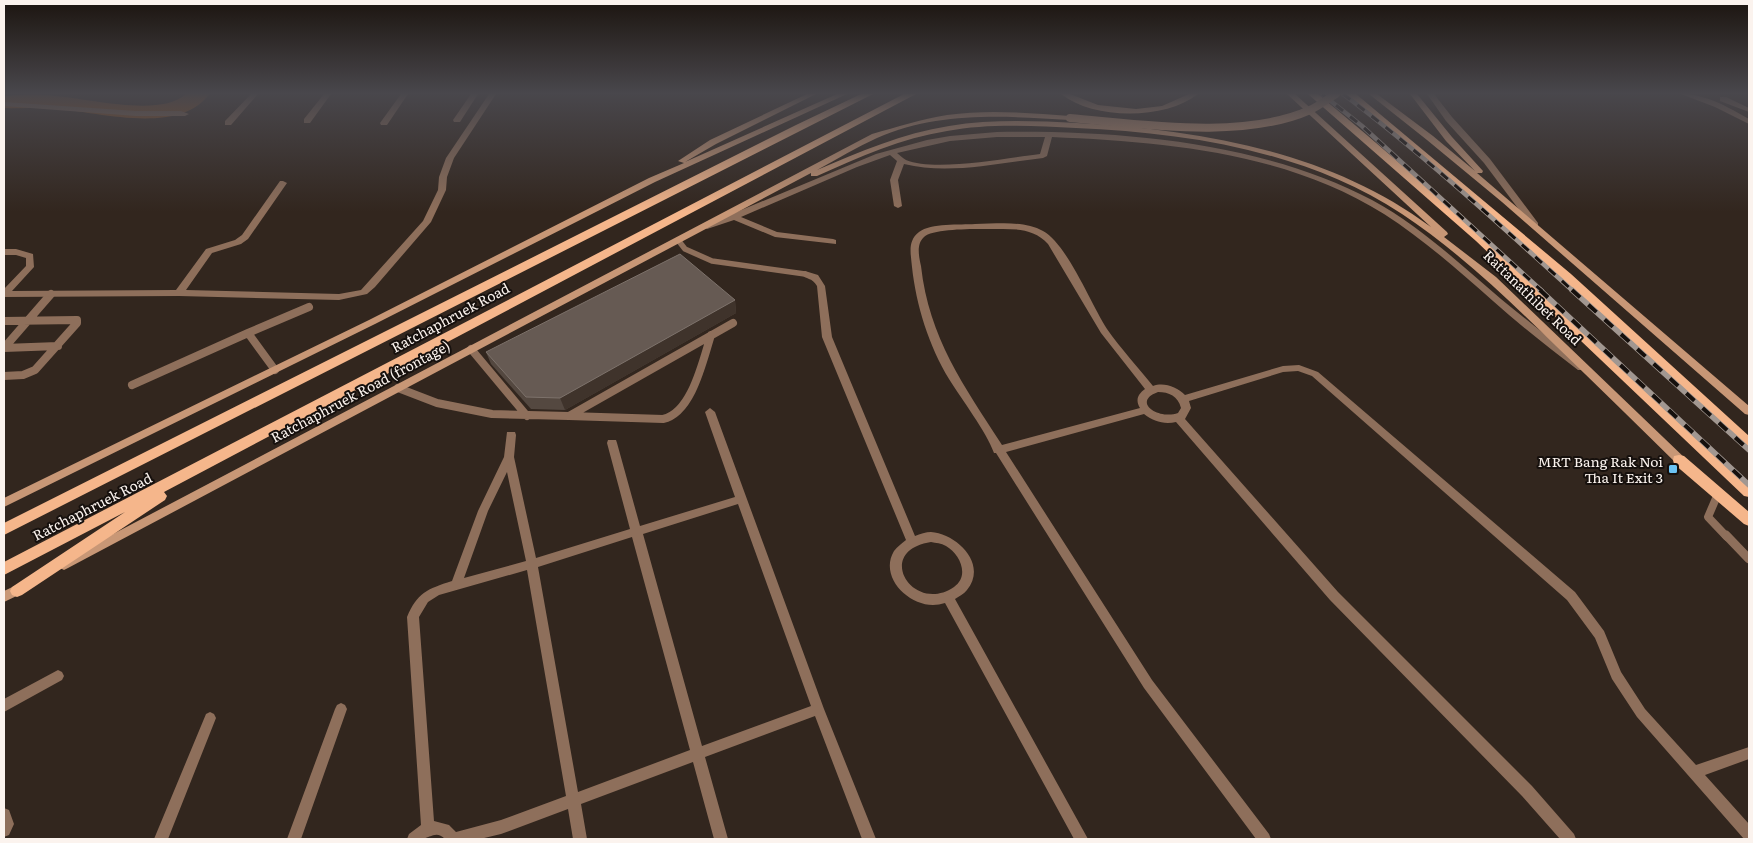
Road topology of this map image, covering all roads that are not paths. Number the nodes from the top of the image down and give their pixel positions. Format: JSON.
{"nodes":[{"id":1,"x":467,"y":133,"type":"edge"},
{"id":2,"x":731,"y":133,"type":"edge"},
{"id":3,"x":756,"y":133,"type":"edge"},
{"id":4,"x":786,"y":133,"type":"edge"},
{"id":5,"x":836,"y":133,"type":"edge"},
{"id":6,"x":883,"y":133,"type":"edge"},
{"id":7,"x":924,"y":133,"type":"edge"},
{"id":8,"x":1016,"y":133,"type":"edge"},
{"id":9,"x":1027,"y":133,"type":"edge"},
{"id":10,"x":1174,"y":133,"type":"edge"},
{"id":11,"x":1333,"y":133,"type":"edge"},
{"id":12,"x":1358,"y":133,"type":"edge"},
{"id":13,"x":1397,"y":133,"type":"edge"},
{"id":14,"x":1424,"y":133,"type":"edge"},
{"id":15,"x":1444,"y":133,"type":"edge"},
{"id":16,"x":1462,"y":133,"type":"edge"},
{"id":17,"x":1049,"y":135,"type":"junction"},
{"id":18,"x":892,"y":152,"type":"junction"},
{"id":19,"x":901,"y":161,"type":"junction"},
{"id":20,"x":652,"y":180,"type":"junction"},
{"id":21,"x":283,"y":183,"type":"dead end"},
{"id":22,"x":1506,"y":200,"type":"junction"},
{"id":23,"x":898,"y":206,"type":"dead end"},
{"id":24,"x":732,"y":215,"type":"junction"},
{"id":25,"x":1535,"y":225,"type":"junction"},
{"id":26,"x":678,"y":240,"type":"junction"},
{"id":27,"x":833,"y":242,"type":"dead end"},
{"id":28,"x":4,"y":252,"type":"edge"},
{"id":29,"x":805,"y":274,"type":"joint"},
{"id":30,"x":1498,"y":283,"type":"junction"},
{"id":31,"x":179,"y":293,"type":"junction"},
{"id":32,"x":4,"y":294,"type":"edge"},
{"id":33,"x":52,"y":294,"type":"junction"},
{"id":34,"x":309,"y":307,"type":"dead end"},
{"id":35,"x":29,"y":320,"type":"junction"},
{"id":36,"x":4,"y":321,"type":"edge"},
{"id":37,"x":733,"y":324,"type":"dead end"},
{"id":38,"x":248,"y":334,"type":"junction"},
{"id":39,"x":712,"y":335,"type":"junction"},
{"id":40,"x":58,"y":346,"type":"junction"},
{"id":41,"x":4,"y":348,"type":"edge"},
{"id":42,"x":471,"y":349,"type":"junction"},
{"id":43,"x":275,"y":370,"type":"junction"},
{"id":44,"x":4,"y":376,"type":"edge"},
{"id":45,"x":132,"y":385,"type":"dead end"},
{"id":46,"x":398,"y":388,"type":"junction"},
{"id":47,"x":1150,"y":389,"type":"junction"},
{"id":48,"x":1607,"y":389,"type":"junction"},
{"id":49,"x":1183,"y":399,"type":"junction"},
{"id":50,"x":1145,"y":410,"type":"junction"},
{"id":51,"x":1749,"y":411,"type":"edge"},
{"id":52,"x":710,"y":412,"type":"dead end"},
{"id":53,"x":527,"y":416,"type":"junction"},
{"id":54,"x":569,"y":416,"type":"junction"},
{"id":55,"x":1178,"y":418,"type":"junction"},
{"id":56,"x":511,"y":435,"type":"dead end"},
{"id":57,"x":1749,"y":443,"type":"edge"},
{"id":58,"x":612,"y":444,"type":"dead end"},
{"id":59,"x":998,"y":450,"type":"junction"},
{"id":60,"x":509,"y":457,"type":"junction"},
{"id":61,"x":217,"y":459,"type":"junction"},
{"id":62,"x":1680,"y":460,"type":"junction"},
{"id":63,"x":1749,"y":492,"type":"edge"},
{"id":64,"x":1716,"y":496,"type":"junction"},
{"id":65,"x":742,"y":499,"type":"junction"},
{"id":66,"x":4,"y":503,"type":"edge"},
{"id":67,"x":1749,"y":520,"type":"edge"},
{"id":68,"x":1749,"y":527,"type":"edge"},
{"id":69,"x":4,"y":529,"type":"edge"},
{"id":70,"x":636,"y":532,"type":"junction"},
{"id":71,"x":912,"y":541,"type":"junction"},
{"id":72,"x":1749,"y":559,"type":"edge"},
{"id":73,"x":532,"y":564,"type":"junction"},
{"id":74,"x":4,"y":570,"type":"edge"},
{"id":75,"x":456,"y":585,"type":"junction"},
{"id":76,"x":17,"y":591,"type":"junction"},
{"id":77,"x":4,"y":597,"type":"edge"},
{"id":78,"x":948,"y":598,"type":"junction"},
{"id":79,"x":58,"y":676,"type":"dead end"},
{"id":80,"x":4,"y":706,"type":"edge"},
{"id":81,"x":341,"y":709,"type":"dead end"},
{"id":82,"x":818,"y":709,"type":"junction"},
{"id":83,"x":210,"y":718,"type":"dead end"},
{"id":84,"x":1749,"y":753,"type":"edge"},
{"id":85,"x":698,"y":754,"type":"junction"},
{"id":86,"x":1695,"y":772,"type":"junction"},
{"id":87,"x":573,"y":799,"type":"junction"},
{"id":88,"x":4,"y":815,"type":"edge"},
{"id":89,"x":428,"y":828,"type":"junction"},
{"id":90,"x":4,"y":830,"type":"edge"},
{"id":91,"x":1749,"y":834,"type":"edge"},
{"id":92,"x":161,"y":839,"type":"edge"},
{"id":93,"x":294,"y":839,"type":"edge"},
{"id":94,"x":414,"y":839,"type":"edge"},
{"id":95,"x":454,"y":839,"type":"edge"},
{"id":96,"x":580,"y":839,"type":"edge"},
{"id":97,"x":721,"y":839,"type":"edge"},
{"id":98,"x":869,"y":839,"type":"edge"},
{"id":99,"x":1081,"y":839,"type":"edge"},
{"id":100,"x":1264,"y":839,"type":"edge"},
{"id":101,"x":1569,"y":839,"type":"edge"}],
"edges":[{"from":1,"to":31,"type":"street"},
{"from":2,"to":20,"type":"main road"},
{"from":3,"to":20,"type":"main road"},
{"from":4,"to":69,"type":"main road","name":"Ratchaphruek Road"},
{"from":5,"to":61,"type":"main road","name":"Ratchaphruek Road"},
{"from":6,"to":24,"type":"main road","bridge":true},
{"from":7,"to":24,"type":"main road"},
{"from":8,"to":18,"type":"street"},
{"from":9,"to":17,"type":"street"},
{"from":10,"to":30,"type":"main road"},
{"from":11,"to":30,"type":"main road","name":"Rattanathibet Road"},
{"from":12,"to":63,"type":"main road","name":"Rattanathibet Road"},
{"from":13,"to":57,"type":"main road"},
{"from":14,"to":22,"type":"main road"},
{"from":15,"to":22,"type":"main road"},
{"from":16,"to":25,"type":"street"},
{"from":17,"to":19,"type":"street"},
{"from":17,"to":48,"type":"street"},
{"from":18,"to":19,"type":"street"},
{"from":18,"to":24,"type":"street"},
{"from":19,"to":23,"type":"street"},
{"from":20,"to":43,"type":"main road"},
{"from":21,"to":31,"type":"street"},
{"from":22,"to":25,"type":"main road"},
{"from":24,"to":26,"type":"main road","name":"Ratchaphruek Road (frontage)"},
{"from":24,"to":27,"type":"street"},
{"from":25,"to":51,"type":"main road"},
{"from":26,"to":29,"type":"lane"},
{"from":26,"to":42,"type":"main road","name":"Ratchaphruek Road (frontage)"},
{"from":28,"to":32,"type":"street"},
{"from":29,"to":71,"type":"street"},
{"from":30,"to":48,"type":"main road","name":"Rattanathibet Road"},
{"from":31,"to":33,"type":"street"},
{"from":32,"to":33,"type":"street"},
{"from":33,"to":35,"type":"lane"},
{"from":34,"to":38,"type":"lane"},
{"from":35,"to":36,"type":"lane"},
{"from":35,"to":40,"type":"lane"},
{"from":35,"to":41,"type":"lane"},
{"from":37,"to":39,"type":"lane"},
{"from":38,"to":43,"type":"lane"},
{"from":38,"to":45,"type":"lane"},
{"from":39,"to":54,"type":"lane"},
{"from":39,"to":54,"type":"lane"},
{"from":40,"to":41,"type":"lane"},
{"from":40,"to":44,"type":"lane"},
{"from":42,"to":46,"type":"main road","name":"Ratchaphruek Road (frontage)"},
{"from":42,"to":53,"type":"lane"},
{"from":43,"to":66,"type":"main road"},
{"from":46,"to":53,"type":"lane"},
{"from":46,"to":76,"type":"main road","name":"Ratchaphruek Road (frontage)"},
{"from":47,"to":49,"type":"street"},
{"from":47,"to":50,"type":"street"},
{"from":47,"to":59,"type":"street"},
{"from":48,"to":62,"type":"main road","name":"Rattanathibet Road"},
{"from":49,"to":55,"type":"street"},
{"from":49,"to":86,"type":"street"},
{"from":50,"to":55,"type":"street"},
{"from":50,"to":59,"type":"street"},
{"from":52,"to":65,"type":"street"},
{"from":53,"to":54,"type":"lane"},
{"from":55,"to":101,"type":"street"},
{"from":56,"to":60,"type":"street"},
{"from":58,"to":70,"type":"street"},
{"from":59,"to":100,"type":"street"},
{"from":60,"to":73,"type":"street"},
{"from":60,"to":75,"type":"street"},
{"from":61,"to":74,"type":"main road","name":"Ratchaphruek Road"},
{"from":61,"to":76,"type":"main road"},
{"from":62,"to":64,"type":"main road","name":"Rattanathibet Road"},
{"from":62,"to":67,"type":"main road"},
{"from":64,"to":68,"type":"main road","name":"Rattanathibet Road"},
{"from":64,"to":72,"type":"lane"},
{"from":65,"to":70,"type":"street"},
{"from":65,"to":82,"type":"street"},
{"from":70,"to":73,"type":"street"},
{"from":70,"to":85,"type":"street"},
{"from":71,"to":78,"type":"street"},
{"from":71,"to":78,"type":"street"},
{"from":73,"to":75,"type":"street"},
{"from":73,"to":87,"type":"street"},
{"from":75,"to":89,"type":"street"},
{"from":76,"to":77,"type":"main road","name":"Ratchaphruek Road (frontage)"},
{"from":78,"to":99,"type":"street"},
{"from":79,"to":80,"type":"street"},
{"from":81,"to":93,"type":"street"},
{"from":82,"to":85,"type":"street"},
{"from":82,"to":98,"type":"street"},
{"from":83,"to":92,"type":"street"},
{"from":84,"to":86,"type":"street"},
{"from":85,"to":87,"type":"street"},
{"from":85,"to":97,"type":"street"},
{"from":86,"to":91,"type":"street"},
{"from":87,"to":95,"type":"street"},
{"from":87,"to":96,"type":"street"},
{"from":88,"to":90,"type":"street"},
{"from":89,"to":94,"type":"street"},
{"from":89,"to":95,"type":"street"}]}
